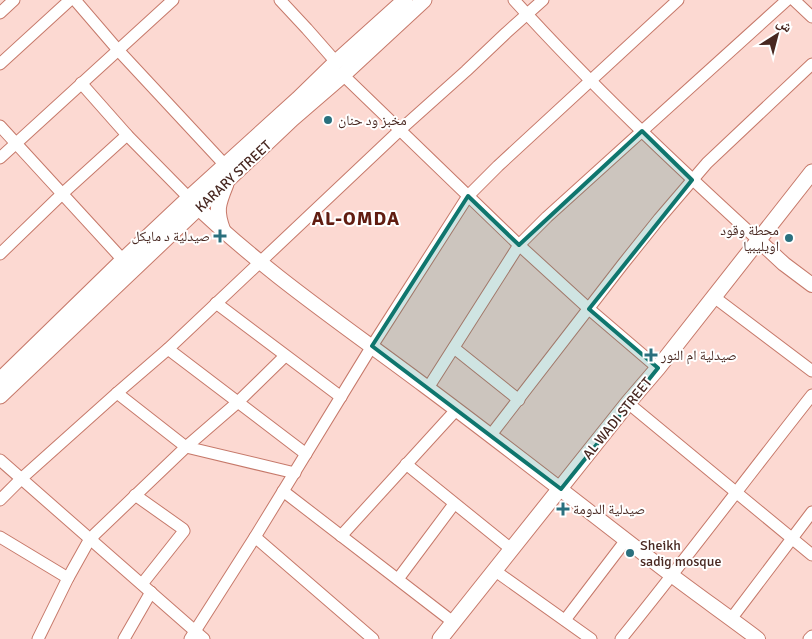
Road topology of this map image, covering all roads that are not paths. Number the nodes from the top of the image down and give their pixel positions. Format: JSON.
{"nodes":[{"id":1,"x":14,"y":0,"type":"edge"},
{"id":2,"x":70,"y":0,"type":"edge"},
{"id":3,"x":75,"y":0,"type":"edge"},
{"id":4,"x":174,"y":0,"type":"edge"},
{"id":5,"x":404,"y":0,"type":"edge"},
{"id":6,"x":424,"y":0,"type":"edge"},
{"id":7,"x":514,"y":0,"type":"edge"},
{"id":8,"x":543,"y":0,"type":"edge"},
{"id":9,"x":678,"y":0,"type":"edge"},
{"id":10,"x":787,"y":0,"type":"edge"},
{"id":11,"x":794,"y":0,"type":"edge"},
{"id":12,"x":286,"y":2,"type":"edge"},
{"id":13,"x":0,"y":13,"type":"edge"},
{"id":14,"x":527,"y":14,"type":"junction"},
{"id":15,"x":812,"y":17,"type":"edge"},
{"id":16,"x":118,"y":50,"type":"junction"},
{"id":17,"x":0,"y":64,"type":"edge"},
{"id":18,"x":812,"y":64,"type":"edge"},
{"id":19,"x":339,"y":68,"type":"junction"},
{"id":20,"x":590,"y":81,"type":"junction"},
{"id":21,"x":81,"y":83,"type":"junction"},
{"id":22,"x":0,"y":126,"type":"edge"},
{"id":23,"x":272,"y":130,"type":"junction"},
{"id":24,"x":400,"y":130,"type":"junction"},
{"id":25,"x":642,"y":131,"type":"junction"},
{"id":26,"x":127,"y":135,"type":"junction"},
{"id":27,"x":16,"y":143,"type":"junction"},
{"id":28,"x":0,"y":158,"type":"edge"},
{"id":29,"x":226,"y":165,"type":"junction"},
{"id":30,"x":812,"y":172,"type":"edge"},
{"id":31,"x":692,"y":180,"type":"junction"},
{"id":32,"x":228,"y":181,"type":"junction"},
{"id":33,"x":62,"y":194,"type":"junction"},
{"id":34,"x":468,"y":196,"type":"junction"},
{"id":35,"x":194,"y":203,"type":"junction"},
{"id":36,"x":223,"y":231,"type":"junction"},
{"id":37,"x":758,"y":240,"type":"junction"},
{"id":38,"x":519,"y":245,"type":"junction"},
{"id":39,"x":0,"y":254,"type":"edge"},
{"id":40,"x":123,"y":260,"type":"junction"},
{"id":41,"x":260,"y":262,"type":"junction"},
{"id":42,"x":812,"y":286,"type":"edge"},
{"id":43,"x":714,"y":297,"type":"junction"},
{"id":44,"x":216,"y":302,"type":"junction"},
{"id":45,"x":589,"y":309,"type":"junction"},
{"id":46,"x":372,"y":346,"type":"junction"},
{"id":47,"x":168,"y":348,"type":"junction"},
{"id":48,"x":454,"y":348,"type":"junction"},
{"id":49,"x":285,"y":356,"type":"junction"},
{"id":50,"x":658,"y":368,"type":"junction"},
{"id":51,"x":812,"y":371,"type":"edge"},
{"id":52,"x":2,"y":376,"type":"edge"},
{"id":53,"x":428,"y":388,"type":"junction"},
{"id":54,"x":117,"y":393,"type":"junction"},
{"id":55,"x":812,"y":395,"type":"edge"},
{"id":56,"x":0,"y":396,"type":"edge"},
{"id":57,"x":341,"y":397,"type":"junction"},
{"id":58,"x":519,"y":400,"type":"junction"},
{"id":59,"x":238,"y":402,"type":"junction"},
{"id":60,"x":628,"y":403,"type":"junction"},
{"id":61,"x":456,"y":410,"type":"junction"},
{"id":62,"x":490,"y":436,"type":"junction"},
{"id":63,"x":186,"y":446,"type":"junction"},
{"id":64,"x":306,"y":454,"type":"junction"},
{"id":65,"x":0,"y":460,"type":"edge"},
{"id":66,"x":406,"y":464,"type":"junction"},
{"id":67,"x":294,"y":473,"type":"junction"},
{"id":68,"x":22,"y":478,"type":"junction"},
{"id":69,"x":561,"y":489,"type":"junction"},
{"id":70,"x":283,"y":491,"type":"junction"},
{"id":71,"x":735,"y":492,"type":"junction"},
{"id":72,"x":135,"y":495,"type":"junction"},
{"id":73,"x":0,"y":500,"type":"edge"},
{"id":74,"x":454,"y":504,"type":"junction"},
{"id":75,"x":812,"y":512,"type":"edge"},
{"id":76,"x":341,"y":536,"type":"junction"},
{"id":77,"x":0,"y":537,"type":"edge"},
{"id":78,"x":255,"y":537,"type":"junction"},
{"id":79,"x":792,"y":538,"type":"junction"},
{"id":80,"x":90,"y":539,"type":"junction"},
{"id":81,"x":626,"y":540,"type":"junction"},
{"id":82,"x":511,"y":549,"type":"junction"},
{"id":83,"x":812,"y":554,"type":"edge"},
{"id":84,"x":494,"y":570,"type":"junction"},
{"id":85,"x":672,"y":575,"type":"junction"},
{"id":86,"x":68,"y":578,"type":"junction"},
{"id":87,"x":398,"y":579,"type":"junction"},
{"id":88,"x":142,"y":584,"type":"junction"},
{"id":89,"x":151,"y":592,"type":"junction"},
{"id":90,"x":565,"y":620,"type":"junction"},
{"id":91,"x":731,"y":620,"type":"junction"},
{"id":92,"x":454,"y":622,"type":"junction"},
{"id":93,"x":193,"y":635,"type":"edge"},
{"id":94,"x":812,"y":636,"type":"edge"},
{"id":95,"x":751,"y":637,"type":"edge"},
{"id":96,"x":38,"y":639,"type":"edge"},
{"id":97,"x":124,"y":639,"type":"edge"},
{"id":98,"x":204,"y":639,"type":"edge"},
{"id":99,"x":373,"y":639,"type":"edge"},
{"id":100,"x":440,"y":639,"type":"edge"},
{"id":101,"x":591,"y":639,"type":"edge"},
{"id":102,"x":621,"y":639,"type":"edge"},
{"id":103,"x":809,"y":639,"type":"edge"}],
"edges":[{"from":1,"to":13,"type":"street"},
{"from":2,"to":17,"type":"street"},
{"from":3,"to":16,"type":"street"},
{"from":4,"to":16,"type":"street"},
{"from":5,"to":19,"type":"main road","name":"KARARY STREET"},
{"from":6,"to":19,"type":"main road","name":"KARARY STREET"},
{"from":7,"to":14,"type":"street"},
{"from":8,"to":14,"type":"street"},
{"from":9,"to":20,"type":"street"},
{"from":10,"to":25,"type":"street"},
{"from":11,"to":15,"type":"street"},
{"from":12,"to":19,"type":"street"},
{"from":14,"to":20,"type":"street"},
{"from":14,"to":24,"type":"street"},
{"from":16,"to":21,"type":"street"},
{"from":16,"to":29,"type":"street"},
{"from":18,"to":31,"type":"street"},
{"from":19,"to":23,"type":"main road","name":"KARARY STREET"},
{"from":19,"to":24,"type":"street"},
{"from":20,"to":25,"type":"street"},
{"from":20,"to":34,"type":"street"},
{"from":21,"to":26,"type":"street"},
{"from":21,"to":27,"type":"street"},
{"from":22,"to":27,"type":"street"},
{"from":23,"to":29,"type":"main road","name":"KARARY STREET"},
{"from":23,"to":32,"type":"main road","name":"KARARY STREET"},
{"from":24,"to":34,"type":"street"},
{"from":24,"to":41,"type":"street"},
{"from":25,"to":31,"type":"street"},
{"from":25,"to":38,"type":"street"},
{"from":26,"to":33,"type":"street"},
{"from":26,"to":35,"type":"street"},
{"from":27,"to":28,"type":"street"},
{"from":27,"to":33,"type":"street"},
{"from":29,"to":35,"type":"main road","name":"KARARY STREET"},
{"from":30,"to":37,"type":"main road","name":"AL WADI STREET"},
{"from":31,"to":37,"type":"street"},
{"from":31,"to":45,"type":"street"},
{"from":32,"to":35,"type":"main road","name":"KARARY STREET"},
{"from":32,"to":36,"type":"main road"},
{"from":33,"to":39,"type":"street"},
{"from":33,"to":40,"type":"street"},
{"from":34,"to":38,"type":"street"},
{"from":34,"to":46,"type":"street"},
{"from":35,"to":36,"type":"street"},
{"from":35,"to":40,"type":"main road","name":"KARARY STREET"},
{"from":35,"to":56,"type":"main road","name":"KARARY STREET"},
{"from":36,"to":41,"type":"street"},
{"from":37,"to":42,"type":"street"},
{"from":37,"to":43,"type":"main road","name":"AL WADI STREET"},
{"from":38,"to":45,"type":"street"},
{"from":38,"to":48,"type":"street"},
{"from":40,"to":52,"type":"main road","name":"KARARY STREET"},
{"from":41,"to":44,"type":"street"},
{"from":41,"to":46,"type":"street"},
{"from":43,"to":50,"type":"main road","name":"AL WADI STREET"},
{"from":43,"to":51,"type":"street"},
{"from":44,"to":47,"type":"street"},
{"from":44,"to":49,"type":"street"},
{"from":45,"to":50,"type":"street"},
{"from":45,"to":58,"type":"street"},
{"from":46,"to":53,"type":"street"},
{"from":46,"to":57,"type":"street"},
{"from":47,"to":54,"type":"street"},
{"from":47,"to":59,"type":"street"},
{"from":48,"to":53,"type":"street"},
{"from":48,"to":58,"type":"street"},
{"from":49,"to":57,"type":"street"},
{"from":49,"to":59,"type":"street"},
{"from":50,"to":60,"type":"main road","name":"AL WADI STREET"},
{"from":53,"to":61,"type":"street"},
{"from":54,"to":63,"type":"street"},
{"from":54,"to":68,"type":"street"},
{"from":55,"to":71,"type":"street"},
{"from":57,"to":64,"type":"street"},
{"from":58,"to":62,"type":"street"},
{"from":59,"to":63,"type":"street"},
{"from":59,"to":64,"type":"street"},
{"from":60,"to":69,"type":"main road","name":"AL WADI STREET"},
{"from":60,"to":71,"type":"street"},
{"from":61,"to":62,"type":"street"},
{"from":61,"to":66,"type":"street"},
{"from":62,"to":69,"type":"street"},
{"from":63,"to":67,"type":"street"},
{"from":63,"to":72,"type":"street"},
{"from":64,"to":67,"type":"street"},
{"from":65,"to":68,"type":"street"},
{"from":66,"to":74,"type":"street"},
{"from":66,"to":76,"type":"street"},
{"from":67,"to":70,"type":"street"},
{"from":68,"to":73,"type":"street"},
{"from":68,"to":80,"type":"street"},
{"from":69,"to":81,"type":"street"},
{"from":69,"to":82,"type":"main road","name":"AL WADI STREET"},
{"from":70,"to":76,"type":"street"},
{"from":70,"to":78,"type":"street"},
{"from":71,"to":79,"type":"street"},
{"from":71,"to":85,"type":"street"},
{"from":72,"to":80,"type":"street"},
{"from":72,"to":88,"type":"street"},
{"from":74,"to":82,"type":"street"},
{"from":74,"to":87,"type":"street"},
{"from":75,"to":79,"type":"street"},
{"from":76,"to":87,"type":"street"},
{"from":77,"to":86,"type":"street"},
{"from":78,"to":93,"type":"street"},
{"from":78,"to":99,"type":"street"},
{"from":79,"to":83,"type":"street"},
{"from":79,"to":91,"type":"street"},
{"from":80,"to":86,"type":"street"},
{"from":80,"to":88,"type":"street"},
{"from":81,"to":85,"type":"street"},
{"from":81,"to":90,"type":"street"},
{"from":82,"to":84,"type":"main road","name":"AL WADI STREET"},
{"from":84,"to":90,"type":"street"},
{"from":84,"to":92,"type":"main road","name":"AL WADI STREET"},
{"from":85,"to":91,"type":"street"},
{"from":85,"to":102,"type":"street"},
{"from":86,"to":96,"type":"street"},
{"from":87,"to":92,"type":"street"},
{"from":88,"to":89,"type":"street"},
{"from":89,"to":93,"type":"street"},
{"from":89,"to":97,"type":"street"},
{"from":90,"to":101,"type":"street"},
{"from":91,"to":95,"type":"street"},
{"from":92,"to":100,"type":"main road","name":"AL WADI STREET"},
{"from":93,"to":98,"type":"street"},
{"from":94,"to":103,"type":"street"}]}
